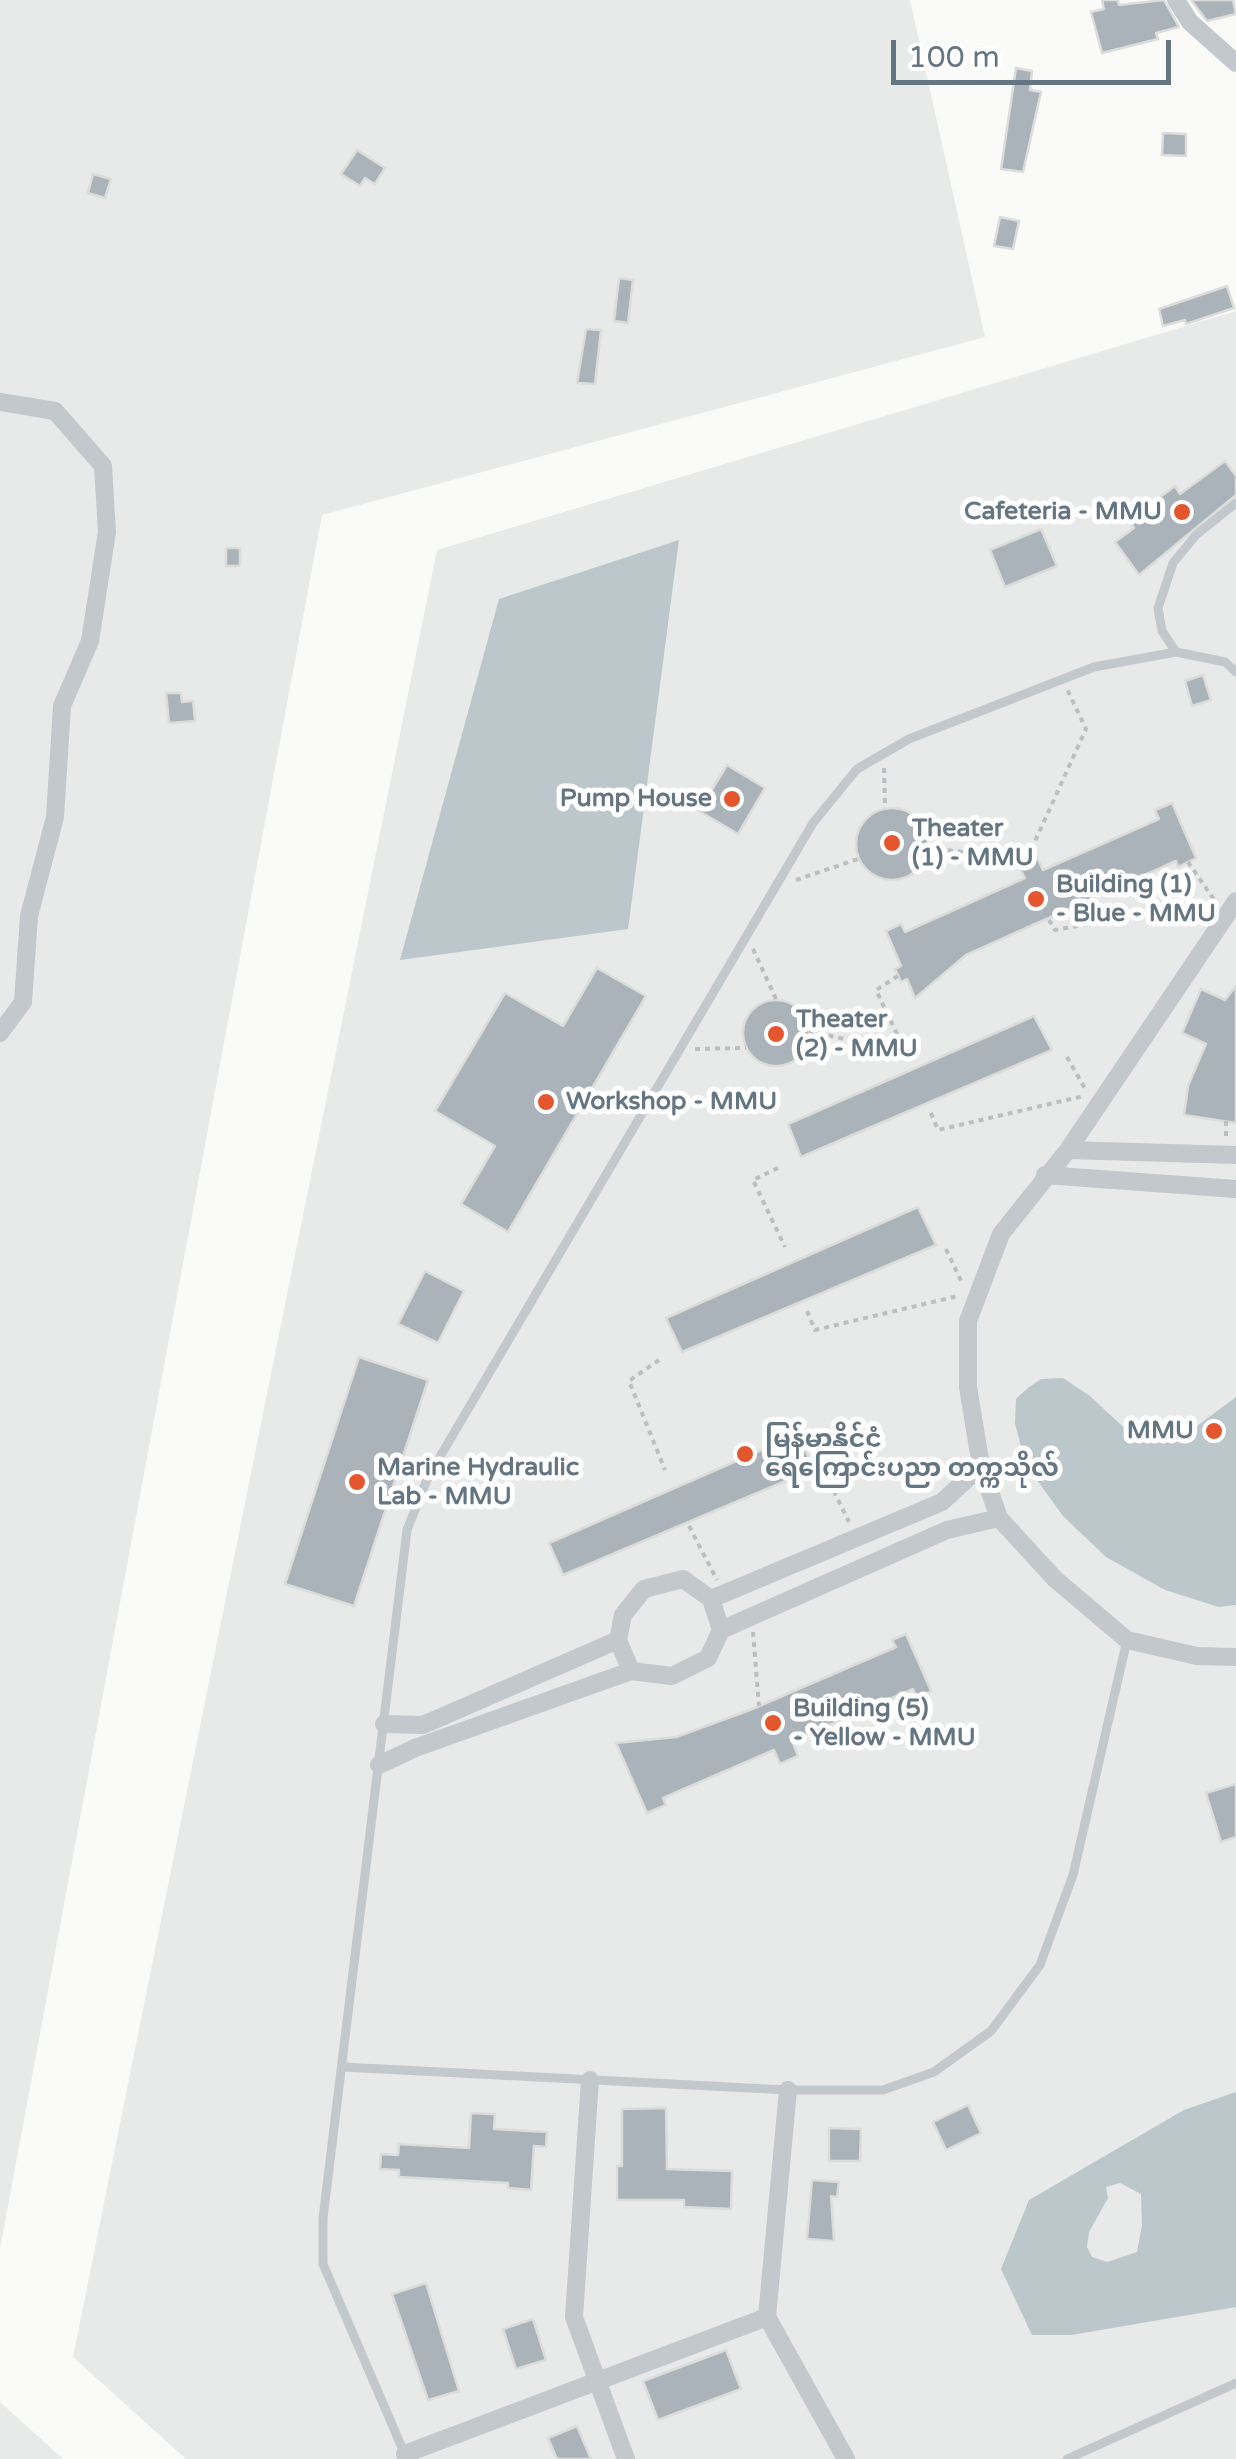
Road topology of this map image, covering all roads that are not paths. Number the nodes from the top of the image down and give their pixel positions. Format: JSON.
{"nodes":[{"id":1,"x":1176,"y":0,"type":"edge"},
{"id":2,"x":1236,"y":63,"type":"edge"},
{"id":3,"x":0,"y":402,"type":"edge"},
{"id":4,"x":1236,"y":503,"type":"edge"},
{"id":5,"x":1176,"y":652,"type":"junction"},
{"id":6,"x":1236,"y":672,"type":"edge"},
{"id":7,"x":1236,"y":901,"type":"edge"},
{"id":8,"x":0,"y":1033,"type":"edge"},
{"id":9,"x":1068,"y":1150,"type":"junction"},
{"id":10,"x":1236,"y":1155,"type":"edge"},
{"id":11,"x":1045,"y":1175,"type":"junction"},
{"id":12,"x":1236,"y":1189,"type":"edge"},
{"id":13,"x":980,"y":1466,"type":"junction"},
{"id":14,"x":998,"y":1518,"type":"junction"},
{"id":15,"x":718,"y":1596,"type":"junction"},
{"id":16,"x":721,"y":1630,"type":"junction"},
{"id":17,"x":618,"y":1640,"type":"junction"},
{"id":18,"x":1127,"y":1640,"type":"junction"},
{"id":19,"x":1236,"y":1657,"type":"edge"},
{"id":20,"x":631,"y":1671,"type":"junction"},
{"id":21,"x":384,"y":1724,"type":"junction"},
{"id":22,"x":379,"y":1766,"type":"junction"},
{"id":23,"x":343,"y":2067,"type":"junction"},
{"id":24,"x":590,"y":2080,"type":"junction"},
{"id":25,"x":788,"y":2090,"type":"junction"},
{"id":26,"x":767,"y":2317,"type":"junction"},
{"id":27,"x":595,"y":2382,"type":"junction"},
{"id":28,"x":1236,"y":2383,"type":"edge"},
{"id":29,"x":406,"y":2456,"type":"edge"},
{"id":30,"x":626,"y":2459,"type":"edge"},
{"id":31,"x":846,"y":2459,"type":"edge"},
{"id":32,"x":1067,"y":2459,"type":"edge"}],
"edges":[{"from":1,"to":2,"type":"street"},
{"from":3,"to":8,"type":"street"},
{"from":4,"to":5,"type":"lane"},
{"from":5,"to":6,"type":"lane"},
{"from":5,"to":21,"type":"lane"},
{"from":7,"to":9,"type":"street"},
{"from":9,"to":10,"type":"street"},
{"from":9,"to":11,"type":"street"},
{"from":11,"to":12,"type":"street"},
{"from":11,"to":13,"type":"street"},
{"from":13,"to":14,"type":"street"},
{"from":13,"to":15,"type":"street"},
{"from":14,"to":16,"type":"street"},
{"from":14,"to":18,"type":"street"},
{"from":15,"to":16,"type":"street"},
{"from":15,"to":17,"type":"street"},
{"from":16,"to":20,"type":"street"},
{"from":17,"to":20,"type":"street"},
{"from":17,"to":21,"type":"street"},
{"from":18,"to":19,"type":"street"},
{"from":18,"to":25,"type":"lane"},
{"from":20,"to":22,"type":"street"},
{"from":21,"to":22,"type":"lane"},
{"from":22,"to":23,"type":"lane"},
{"from":23,"to":24,"type":"lane"},
{"from":23,"to":29,"type":"lane"},
{"from":24,"to":25,"type":"lane"},
{"from":24,"to":27,"type":"street"},
{"from":25,"to":26,"type":"street"},
{"from":26,"to":27,"type":"street"},
{"from":26,"to":31,"type":"street"},
{"from":27,"to":29,"type":"street"},
{"from":27,"to":30,"type":"street"},
{"from":28,"to":32,"type":"lane"}]}
